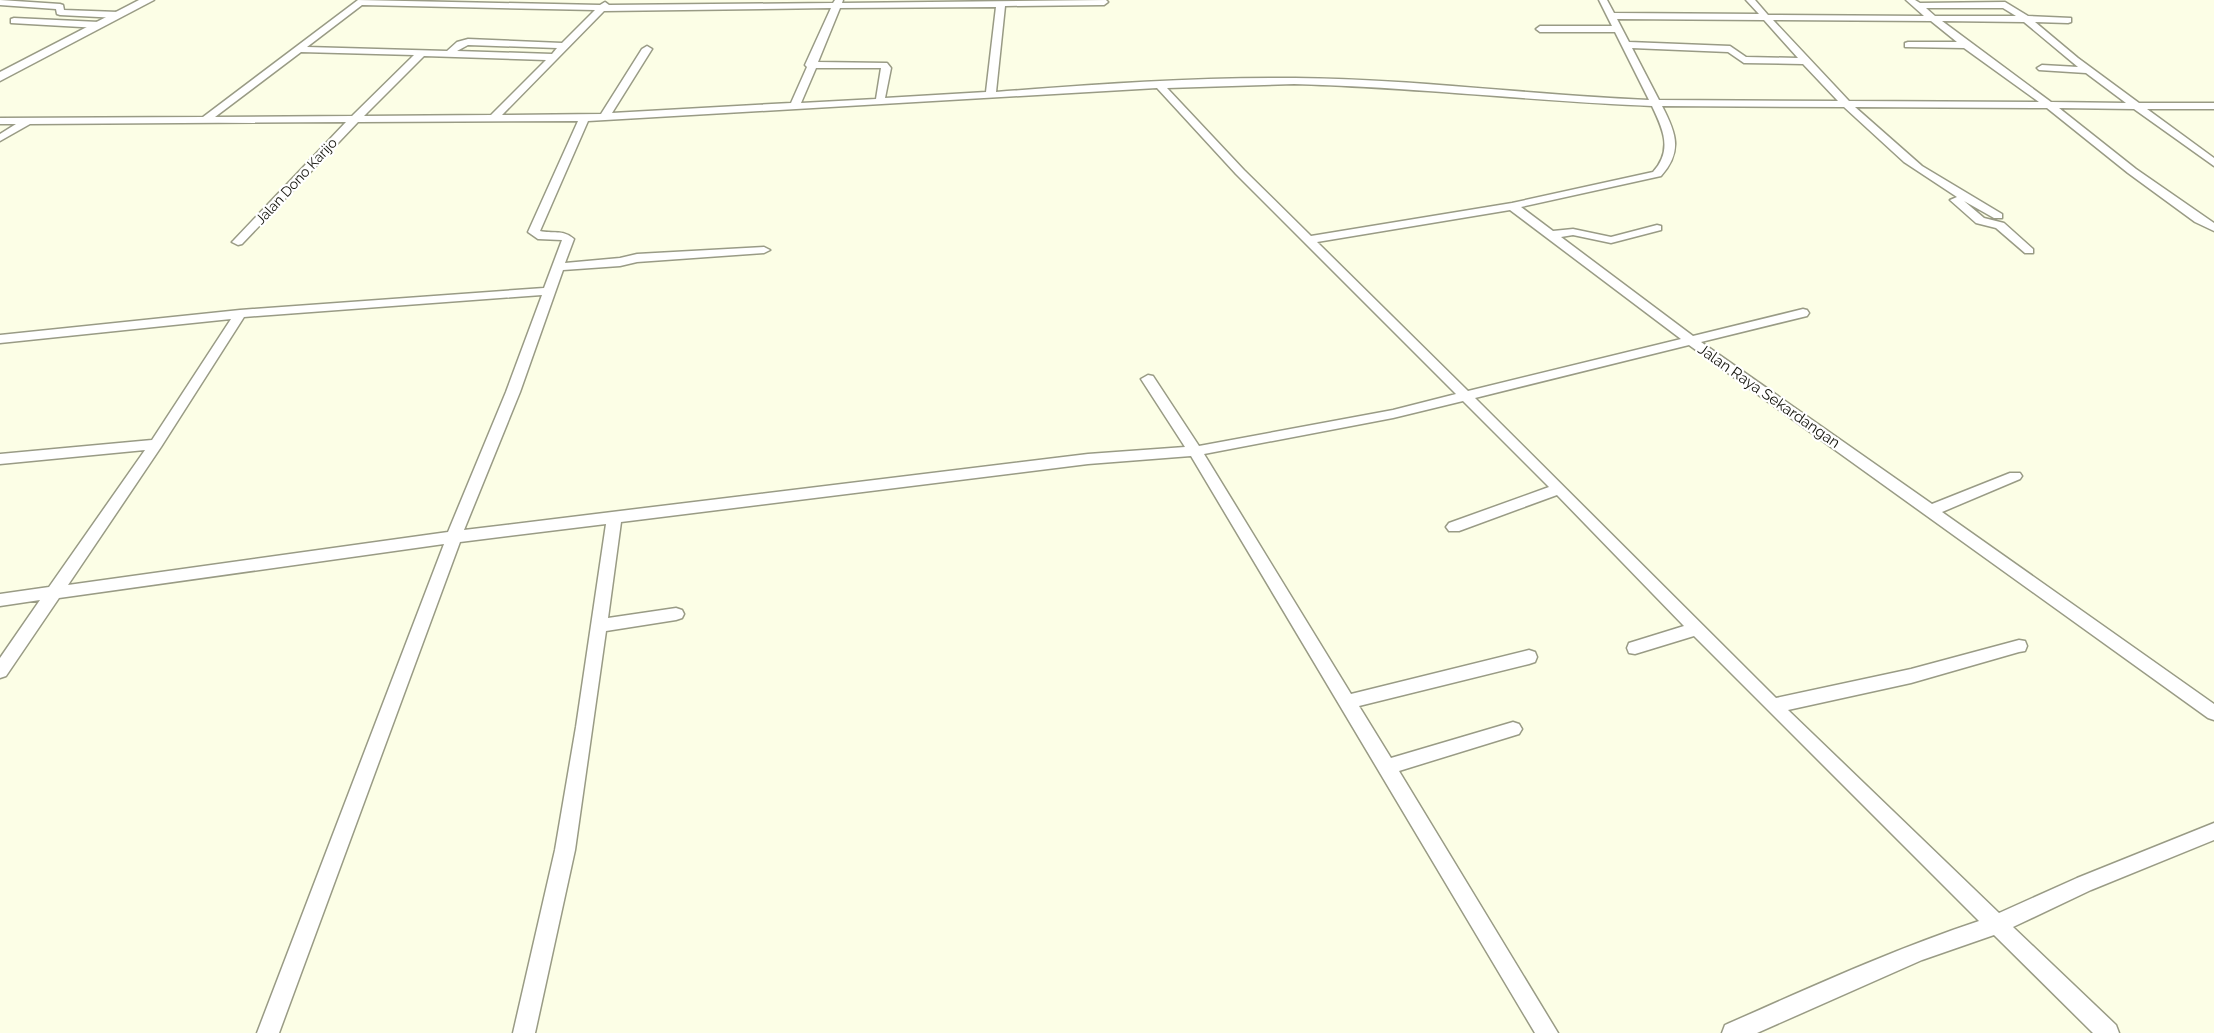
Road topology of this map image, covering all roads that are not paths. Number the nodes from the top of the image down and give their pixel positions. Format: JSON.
{"nodes":[{"id":1,"x":148,"y":0,"type":"edge"},
{"id":2,"x":1603,"y":0,"type":"edge"},
{"id":3,"x":1750,"y":0,"type":"edge"},
{"id":4,"x":362,"y":1,"type":"edge"},
{"id":5,"x":0,"y":2,"type":"edge"},
{"id":6,"x":838,"y":2,"type":"edge"},
{"id":7,"x":1104,"y":2,"type":"dead end"},
{"id":8,"x":1914,"y":3,"type":"edge"},
{"id":9,"x":605,"y":4,"type":"edge"},
{"id":10,"x":1001,"y":4,"type":"junction"},
{"id":11,"x":118,"y":15,"type":"junction"},
{"id":12,"x":1612,"y":16,"type":"junction"},
{"id":13,"x":1765,"y":16,"type":"junction"},
{"id":14,"x":1844,"y":17,"type":"junction"},
{"id":15,"x":1934,"y":18,"type":"junction"},
{"id":16,"x":2026,"y":19,"type":"junction"},
{"id":17,"x":2068,"y":20,"type":"dead end"},
{"id":18,"x":14,"y":21,"type":"dead end"},
{"id":19,"x":99,"y":25,"type":"junction"},
{"id":20,"x":1540,"y":28,"type":"dead end"},
{"id":21,"x":1619,"y":29,"type":"junction"},
{"id":22,"x":1858,"y":31,"type":"dead end"},
{"id":23,"x":1627,"y":45,"type":"junction"},
{"id":24,"x":1908,"y":45,"type":"dead end"},
{"id":25,"x":1966,"y":45,"type":"junction"},
{"id":26,"x":564,"y":46,"type":"junction"},
{"id":27,"x":297,"y":49,"type":"junction"},
{"id":28,"x":647,"y":50,"type":"dead end"},
{"id":29,"x":422,"y":53,"type":"junction"},
{"id":30,"x":449,"y":54,"type":"junction"},
{"id":31,"x":553,"y":57,"type":"junction"},
{"id":32,"x":1808,"y":61,"type":"junction"},
{"id":33,"x":810,"y":65,"type":"junction"},
{"id":34,"x":2042,"y":68,"type":"dead end"},
{"id":35,"x":2088,"y":70,"type":"junction"},
{"id":36,"x":0,"y":77,"type":"edge"},
{"id":37,"x":1158,"y":84,"type":"junction"},
{"id":38,"x":991,"y":95,"type":"junction"},
{"id":39,"x":880,"y":101,"type":"junction"},
{"id":40,"x":1657,"y":103,"type":"junction"},
{"id":41,"x":1848,"y":103,"type":"junction"},
{"id":42,"x":2049,"y":105,"type":"junction"},
{"id":43,"x":2136,"y":105,"type":"junction"},
{"id":44,"x":795,"y":106,"type":"junction"},
{"id":45,"x":2214,"y":106,"type":"edge"},
{"id":46,"x":605,"y":116,"type":"junction"},
{"id":47,"x":584,"y":118,"type":"junction"},
{"id":48,"x":493,"y":119,"type":"junction"},
{"id":49,"x":205,"y":120,"type":"junction"},
{"id":50,"x":0,"y":121,"type":"edge"},
{"id":51,"x":353,"y":121,"type":"junction"},
{"id":52,"x":26,"y":122,"type":"junction"},
{"id":53,"x":0,"y":138,"type":"edge"},
{"id":54,"x":2214,"y":163,"type":"edge"},
{"id":55,"x":1952,"y":196,"type":"dead end"},
{"id":56,"x":1512,"y":206,"type":"junction"},
{"id":57,"x":1998,"y":216,"type":"dead end"},
{"id":58,"x":1657,"y":228,"type":"dead end"},
{"id":59,"x":2214,"y":228,"type":"edge"},
{"id":60,"x":1551,"y":236,"type":"junction"},
{"id":61,"x":1309,"y":240,"type":"junction"},
{"id":62,"x":238,"y":242,"type":"dead end"},
{"id":63,"x":764,"y":250,"type":"dead end"},
{"id":64,"x":2029,"y":251,"type":"dead end"},
{"id":65,"x":560,"y":267,"type":"junction"},
{"id":66,"x":549,"y":291,"type":"junction"},
{"id":67,"x":1803,"y":313,"type":"dead end"},
{"id":68,"x":240,"y":314,"type":"junction"},
{"id":69,"x":0,"y":339,"type":"edge"},
{"id":70,"x":1693,"y":342,"type":"junction"},
{"id":71,"x":1148,"y":379,"type":"dead end"},
{"id":72,"x":1466,"y":396,"type":"junction"},
{"id":73,"x":156,"y":444,"type":"junction"},
{"id":74,"x":1195,"y":451,"type":"junction"},
{"id":75,"x":0,"y":459,"type":"edge"},
{"id":76,"x":2015,"y":476,"type":"dead end"},
{"id":77,"x":1559,"y":489,"type":"junction"},
{"id":78,"x":1930,"y":511,"type":"junction"},
{"id":79,"x":614,"y":518,"type":"junction"},
{"id":80,"x":1454,"y":527,"type":"dead end"},
{"id":81,"x":454,"y":537,"type":"junction"},
{"id":82,"x":53,"y":594,"type":"junction"},
{"id":83,"x":0,"y":600,"type":"edge"},
{"id":84,"x":676,"y":614,"type":"dead end"},
{"id":85,"x":599,"y":626,"type":"junction"},
{"id":86,"x":1696,"y":629,"type":"junction"},
{"id":87,"x":2019,"y":646,"type":"dead end"},
{"id":88,"x":1635,"y":648,"type":"dead end"},
{"id":89,"x":1529,"y":657,"type":"dead end"},
{"id":90,"x":0,"y":671,"type":"edge"},
{"id":91,"x":1347,"y":702,"type":"junction"},
{"id":92,"x":1773,"y":706,"type":"junction"},
{"id":93,"x":2214,"y":713,"type":"edge"},
{"id":94,"x":1512,"y":729,"type":"dead end"},
{"id":95,"x":1387,"y":767,"type":"junction"},
{"id":96,"x":2214,"y":831,"type":"edge"},
{"id":97,"x":1998,"y":924,"type":"junction"},
{"id":98,"x":268,"y":1033,"type":"edge"},
{"id":99,"x":524,"y":1033,"type":"edge"},
{"id":100,"x":1547,"y":1033,"type":"edge"},
{"id":101,"x":1733,"y":1033,"type":"edge"},
{"id":102,"x":2108,"y":1033,"type":"edge"}],
"edges":[{"from":1,"to":11,"type":"main road"},
{"from":2,"to":12,"type":"street"},
{"from":3,"to":13,"type":"street"},
{"from":4,"to":9,"type":"street"},
{"from":4,"to":27,"type":"street"},
{"from":5,"to":11,"type":"street"},
{"from":6,"to":9,"type":"street"},
{"from":6,"to":10,"type":"street"},
{"from":6,"to":33,"type":"street"},
{"from":7,"to":10,"type":"street"},
{"from":8,"to":15,"type":"street"},
{"from":8,"to":16,"type":"street"},
{"from":9,"to":26,"type":"street"},
{"from":10,"to":38,"type":"street"},
{"from":11,"to":19,"type":"main road"},
{"from":12,"to":13,"type":"street"},
{"from":12,"to":21,"type":"street"},
{"from":13,"to":14,"type":"street"},
{"from":13,"to":32,"type":"street"},
{"from":14,"to":15,"type":"street"},
{"from":14,"to":22,"type":"street"},
{"from":15,"to":16,"type":"street"},
{"from":15,"to":25,"type":"street"},
{"from":16,"to":17,"type":"street"},
{"from":16,"to":35,"type":"street"},
{"from":18,"to":19,"type":"street"},
{"from":19,"to":36,"type":"main road"},
{"from":20,"to":21,"type":"street"},
{"from":21,"to":23,"type":"street"},
{"from":23,"to":32,"type":"street"},
{"from":23,"to":40,"type":"street"},
{"from":24,"to":25,"type":"street"},
{"from":25,"to":42,"type":"street"},
{"from":26,"to":30,"type":"street"},
{"from":26,"to":31,"type":"street"},
{"from":27,"to":29,"type":"street"},
{"from":27,"to":49,"type":"street"},
{"from":28,"to":46,"type":"street"},
{"from":29,"to":30,"type":"street"},
{"from":29,"to":51,"type":"street","name":"Jalan Dono Karijo"},
{"from":30,"to":31,"type":"street"},
{"from":31,"to":48,"type":"street"},
{"from":32,"to":41,"type":"street"},
{"from":33,"to":39,"type":"street"},
{"from":33,"to":44,"type":"street"},
{"from":34,"to":35,"type":"street"},
{"from":35,"to":43,"type":"street"},
{"from":37,"to":38,"type":"street"},
{"from":37,"to":40,"type":"street"},
{"from":37,"to":61,"type":"street"},
{"from":38,"to":39,"type":"street"},
{"from":39,"to":44,"type":"street"},
{"from":40,"to":41,"type":"street"},
{"from":40,"to":56,"type":"street"},
{"from":41,"to":42,"type":"street"},
{"from":41,"to":57,"type":"street"},
{"from":42,"to":43,"type":"street"},
{"from":42,"to":59,"type":"street"},
{"from":43,"to":45,"type":"street"},
{"from":43,"to":54,"type":"street"},
{"from":44,"to":46,"type":"street"},
{"from":46,"to":47,"type":"street"},
{"from":47,"to":48,"type":"street"},
{"from":47,"to":65,"type":"street"},
{"from":48,"to":51,"type":"street"},
{"from":49,"to":51,"type":"street"},
{"from":49,"to":52,"type":"street"},
{"from":50,"to":52,"type":"street"},
{"from":51,"to":62,"type":"street","name":"Jalan Dono Karijo"},
{"from":52,"to":53,"type":"street"},
{"from":55,"to":64,"type":"street"},
{"from":56,"to":60,"type":"street","name":"Jalan Raya Sekardangan"},
{"from":56,"to":61,"type":"street"},
{"from":58,"to":60,"type":"street"},
{"from":60,"to":70,"type":"street","name":"Jalan Raya Sekardangan"},
{"from":61,"to":72,"type":"street"},
{"from":63,"to":65,"type":"street"},
{"from":65,"to":66,"type":"street"},
{"from":66,"to":68,"type":"street"},
{"from":66,"to":81,"type":"street"},
{"from":67,"to":70,"type":"street"},
{"from":68,"to":69,"type":"street"},
{"from":68,"to":73,"type":"street"},
{"from":70,"to":72,"type":"street"},
{"from":70,"to":78,"type":"street","name":"Jalan Raya Sekardangan"},
{"from":71,"to":74,"type":"street"},
{"from":72,"to":74,"type":"street"},
{"from":72,"to":77,"type":"street"},
{"from":73,"to":75,"type":"street"},
{"from":73,"to":82,"type":"street"},
{"from":74,"to":79,"type":"street"},
{"from":74,"to":91,"type":"street"},
{"from":76,"to":78,"type":"street"},
{"from":77,"to":80,"type":"street"},
{"from":77,"to":86,"type":"street"},
{"from":78,"to":93,"type":"street","name":"Jalan Raya Sekardangan"},
{"from":79,"to":81,"type":"street"},
{"from":79,"to":85,"type":"street"},
{"from":81,"to":82,"type":"street"},
{"from":81,"to":98,"type":"street"},
{"from":82,"to":83,"type":"street"},
{"from":82,"to":90,"type":"street"},
{"from":84,"to":85,"type":"street"},
{"from":85,"to":99,"type":"street"},
{"from":86,"to":88,"type":"street"},
{"from":86,"to":92,"type":"street"},
{"from":87,"to":92,"type":"street"},
{"from":89,"to":91,"type":"street"},
{"from":91,"to":95,"type":"street"},
{"from":92,"to":97,"type":"street"},
{"from":94,"to":95,"type":"street"},
{"from":95,"to":100,"type":"street"},
{"from":96,"to":97,"type":"street"},
{"from":97,"to":101,"type":"street"},
{"from":97,"to":102,"type":"street"}]}
